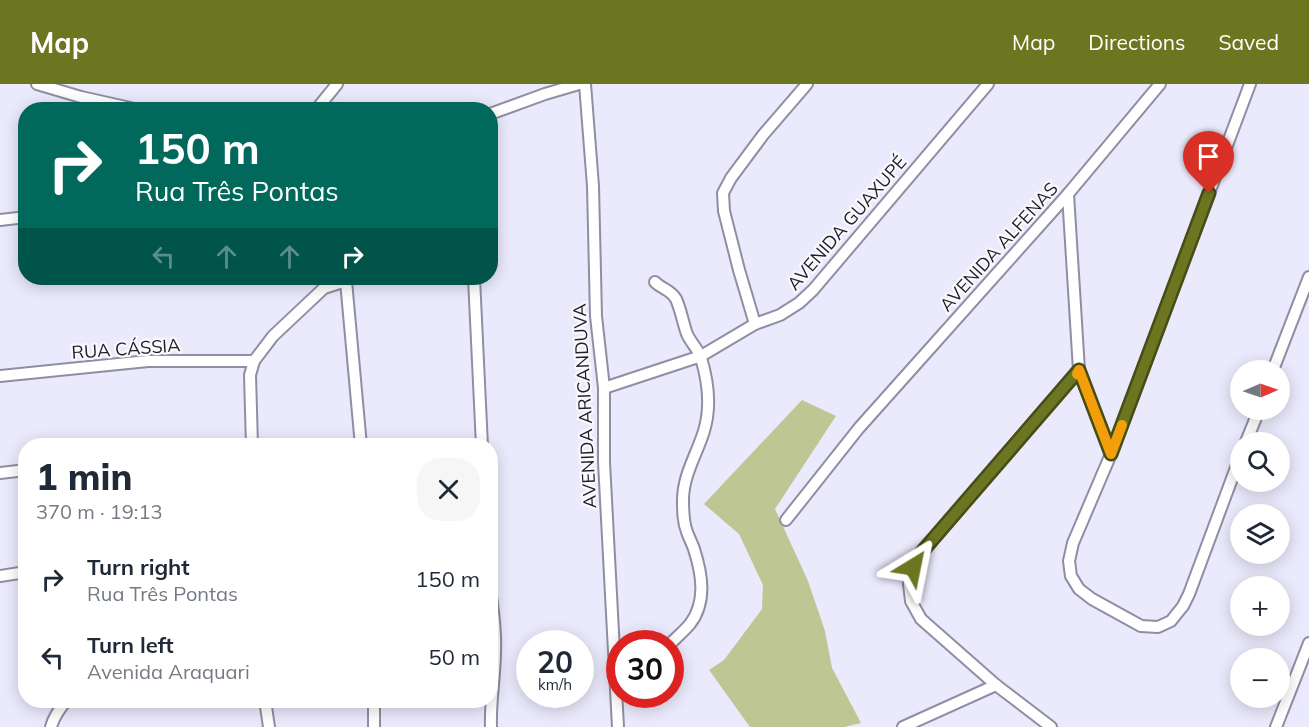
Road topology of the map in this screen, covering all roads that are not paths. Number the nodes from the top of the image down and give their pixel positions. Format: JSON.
{"nodes":[{"id":1,"x":37,"y":84,"type":"edge"},
{"id":2,"x":337,"y":84,"type":"edge"},
{"id":3,"x":579,"y":84,"type":"edge"},
{"id":4,"x":585,"y":84,"type":"edge"},
{"id":5,"x":807,"y":84,"type":"edge"},
{"id":6,"x":988,"y":84,"type":"edge"},
{"id":7,"x":1160,"y":84,"type":"edge"},
{"id":8,"x":1250,"y":84,"type":"edge"},
{"id":9,"x":544,"y":89,"type":"edge"},
{"id":10,"x":106,"y":102,"type":"edge"},
{"id":11,"x":322,"y":102,"type":"edge"},
{"id":12,"x":498,"y":110,"type":"edge"},
{"id":13,"x":1068,"y":194,"type":"junction"},
{"id":14,"x":18,"y":218,"type":"edge"},
{"id":15,"x":0,"y":220,"type":"edge"},
{"id":16,"x":1309,"y":277,"type":"edge"},
{"id":17,"x":655,"y":282,"type":"dead end"},
{"id":18,"x":331,"y":285,"type":"edge"},
{"id":19,"x":347,"y":285,"type":"edge"},
{"id":20,"x":474,"y":285,"type":"edge"},
{"id":21,"x":755,"y":324,"type":"junction"},
{"id":22,"x":701,"y":356,"type":"junction"},
{"id":23,"x":1277,"y":360,"type":"edge"},
{"id":24,"x":254,"y":362,"type":"junction"},
{"id":25,"x":1079,"y":370,"type":"junction"},
{"id":26,"x":0,"y":375,"type":"edge"},
{"id":27,"x":604,"y":388,"type":"junction"},
{"id":28,"x":252,"y":438,"type":"edge"},
{"id":29,"x":360,"y":438,"type":"edge"},
{"id":30,"x":482,"y":438,"type":"edge"},
{"id":31,"x":1111,"y":454,"type":"junction"},
{"id":32,"x":18,"y":471,"type":"edge"},
{"id":33,"x":0,"y":473,"type":"edge"},
{"id":34,"x":1230,"y":484,"type":"edge"},
{"id":35,"x":786,"y":520,"type":"dead end"},
{"id":36,"x":18,"y":573,"type":"edge"},
{"id":37,"x":0,"y":576,"type":"edge"},
{"id":38,"x":614,"y":630,"type":"edge"},
{"id":39,"x":683,"y":630,"type":"edge"},
{"id":40,"x":1309,"y":643,"type":"edge"},
{"id":41,"x":996,"y":685,"type":"junction"},
{"id":42,"x":60,"y":708,"type":"edge"},
{"id":43,"x":267,"y":708,"type":"edge"},
{"id":44,"x":374,"y":708,"type":"edge"},
{"id":45,"x":491,"y":708,"type":"edge"},
{"id":46,"x":618,"y":708,"type":"edge"},
{"id":47,"x":51,"y":727,"type":"edge"},
{"id":48,"x":269,"y":727,"type":"edge"},
{"id":49,"x":375,"y":727,"type":"edge"},
{"id":50,"x":491,"y":727,"type":"edge"},
{"id":51,"x":618,"y":727,"type":"edge"},
{"id":52,"x":903,"y":727,"type":"edge"},
{"id":53,"x":1051,"y":727,"type":"edge"},
{"id":54,"x":1276,"y":727,"type":"edge"}],
"edges":[{"from":1,"to":10,"type":"street"},
{"from":2,"to":11,"type":"street"},
{"from":3,"to":9,"type":"street"},
{"from":4,"to":27,"type":"street","name":"AVENIDA ARICANDUVA"},
{"from":5,"to":21,"type":"street"},
{"from":6,"to":21,"type":"street","name":"AVENIDA GUAXUPÉ"},
{"from":7,"to":13,"type":"street","name":"AVENIDA ALFENAS"},
{"from":8,"to":31,"type":"street"},
{"from":9,"to":12,"type":"street"},
{"from":13,"to":25,"type":"street"},
{"from":13,"to":35,"type":"street","name":"AVENIDA ALFENAS"},
{"from":14,"to":15,"type":"street"},
{"from":16,"to":23,"type":"street"},
{"from":17,"to":22,"type":"street"},
{"from":18,"to":24,"type":"street"},
{"from":19,"to":29,"type":"street"},
{"from":20,"to":30,"type":"street"},
{"from":21,"to":22,"type":"street","name":"AVENIDA GUAXUPÉ"},
{"from":22,"to":27,"type":"street","name":"AVENIDA GUAXUPÉ"},
{"from":22,"to":39,"type":"street"},
{"from":24,"to":26,"type":"street","name":"RUA CÁSSIA"},
{"from":24,"to":28,"type":"street"},
{"from":25,"to":31,"type":"street"},
{"from":25,"to":41,"type":"street"},
{"from":27,"to":38,"type":"street","name":"AVENIDA ARICANDUVA"},
{"from":31,"to":34,"type":"street"},
{"from":32,"to":33,"type":"street"},
{"from":36,"to":37,"type":"street"},
{"from":40,"to":54,"type":"street"},
{"from":41,"to":52,"type":"street"},
{"from":41,"to":53,"type":"street"},
{"from":42,"to":47,"type":"street"},
{"from":43,"to":48,"type":"street"},
{"from":44,"to":49,"type":"street"},
{"from":45,"to":50,"type":"street"},
{"from":46,"to":51,"type":"street","name":"AVENIDA ARICANDUVA"}]}
